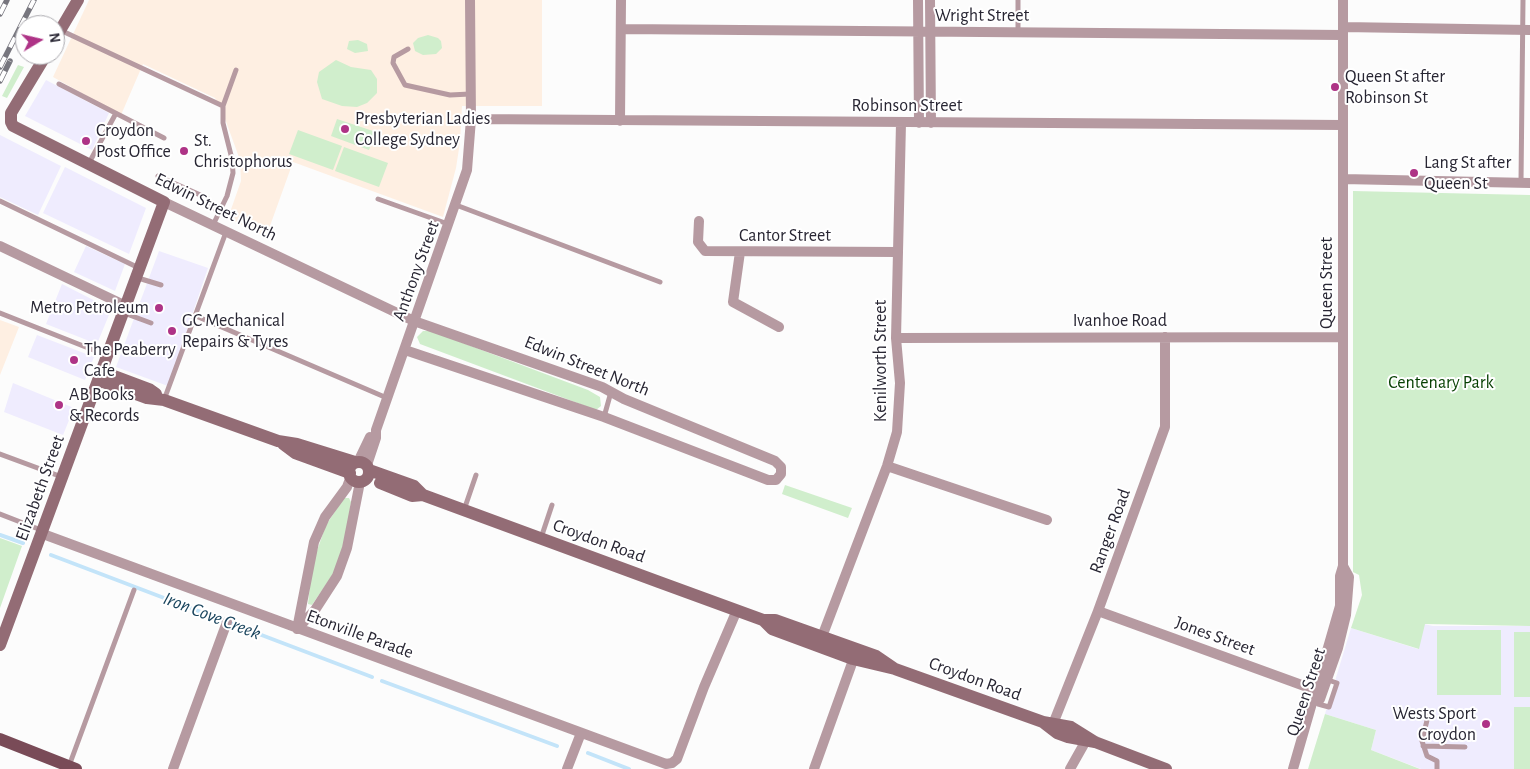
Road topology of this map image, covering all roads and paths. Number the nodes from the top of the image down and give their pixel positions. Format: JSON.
{"nodes":[{"id":1,"x":78,"y":0,"type":"edge"},
{"id":2,"x":470,"y":0,"type":"edge"},
{"id":3,"x":621,"y":0,"type":"edge"},
{"id":4,"x":918,"y":0,"type":"edge"},
{"id":5,"x":930,"y":0,"type":"edge"},
{"id":6,"x":1018,"y":0,"type":"edge"},
{"id":7,"x":1343,"y":0,"type":"edge"},
{"id":8,"x":1523,"y":0,"type":"edge"},
{"id":9,"x":65,"y":22,"type":"edge"},
{"id":10,"x":621,"y":29,"type":"junction"},
{"id":11,"x":1526,"y":30,"type":"edge"},
{"id":12,"x":918,"y":31,"type":"junction"},
{"id":13,"x":930,"y":31,"type":"junction"},
{"id":14,"x":1343,"y":31,"type":"junction"},
{"id":15,"x":1018,"y":32,"type":"junction"},
{"id":16,"x":65,"y":37,"type":"edge"},
{"id":17,"x":408,"y":49,"type":"dead end"},
{"id":18,"x":40,"y":65,"type":"edge"},
{"id":19,"x":236,"y":70,"type":"dead end"},
{"id":20,"x":59,"y":84,"type":"dead end"},
{"id":21,"x":471,"y":94,"type":"junction"},
{"id":22,"x":223,"y":106,"type":"junction"},
{"id":23,"x":115,"y":114,"type":"junction"},
{"id":24,"x":471,"y":119,"type":"junction"},
{"id":25,"x":620,"y":121,"type":"junction"},
{"id":26,"x":901,"y":123,"type":"junction"},
{"id":27,"x":918,"y":123,"type":"junction"},
{"id":28,"x":931,"y":123,"type":"junction"},
{"id":29,"x":1343,"y":125,"type":"junction"},
{"id":30,"x":164,"y":138,"type":"dead end"},
{"id":31,"x":88,"y":164,"type":"junction"},
{"id":32,"x":158,"y":176,"type":"dead end"},
{"id":33,"x":1344,"y":179,"type":"junction"},
{"id":34,"x":1525,"y":182,"type":"edge"},
{"id":35,"x":378,"y":199,"type":"dead end"},
{"id":36,"x":0,"y":200,"type":"edge"},
{"id":37,"x":164,"y":202,"type":"junction"},
{"id":38,"x":456,"y":205,"type":"junction"},
{"id":39,"x":218,"y":213,"type":"junction"},
{"id":40,"x":699,"y":221,"type":"dead end"},
{"id":41,"x":450,"y":224,"type":"junction"},
{"id":42,"x":212,"y":225,"type":"junction"},
{"id":43,"x":226,"y":232,"type":"junction"},
{"id":44,"x":0,"y":246,"type":"edge"},
{"id":45,"x":740,"y":252,"type":"junction"},
{"id":46,"x":898,"y":252,"type":"junction"},
{"id":47,"x":138,"y":272,"type":"junction"},
{"id":48,"x":660,"y":282,"type":"dead end"},
{"id":49,"x":161,"y":285,"type":"dead end"},
{"id":50,"x":124,"y":309,"type":"junction"},
{"id":51,"x":0,"y":313,"type":"edge"},
{"id":52,"x":196,"y":316,"type":"junction"},
{"id":53,"x":414,"y":321,"type":"junction"},
{"id":54,"x":151,"y":323,"type":"dead end"},
{"id":55,"x":779,"y":327,"type":"dead end"},
{"id":56,"x":1165,"y":337,"type":"junction"},
{"id":57,"x":1343,"y":337,"type":"junction"},
{"id":58,"x":896,"y":338,"type":"junction"},
{"id":59,"x":405,"y":350,"type":"junction"},
{"id":60,"x":107,"y":356,"type":"junction"},
{"id":61,"x":99,"y":375,"type":"junction"},
{"id":62,"x":611,"y":392,"type":"junction"},
{"id":63,"x":388,"y":398,"type":"junction"},
{"id":64,"x":164,"y":400,"type":"junction"},
{"id":65,"x":604,"y":417,"type":"junction"},
{"id":66,"x":0,"y":454,"type":"edge"},
{"id":67,"x":888,"y":466,"type":"junction"},
{"id":68,"x":359,"y":471,"type":"junction"},
{"id":69,"x":476,"y":475,"type":"dead end"},
{"id":70,"x":62,"y":477,"type":"junction"},
{"id":71,"x":340,"y":496,"type":"junction"},
{"id":72,"x":356,"y":502,"type":"junction"},
{"id":73,"x":552,"y":505,"type":"dead end"},
{"id":74,"x":464,"y":510,"type":"junction"},
{"id":75,"x":0,"y":514,"type":"edge"},
{"id":76,"x":1047,"y":520,"type":"dead end"},
{"id":77,"x":43,"y":532,"type":"junction"},
{"id":78,"x":541,"y":538,"type":"junction"},
{"id":79,"x":1343,"y":566,"type":"junction"},
{"id":80,"x":134,"y":590,"type":"dead end"},
{"id":81,"x":302,"y":606,"type":"junction"},
{"id":82,"x":315,"y":610,"type":"junction"},
{"id":83,"x":736,"y":610,"type":"junction"},
{"id":84,"x":1098,"y":611,"type":"junction"},
{"id":85,"x":227,"y":622,"type":"dead end"},
{"id":86,"x":297,"y":629,"type":"junction"},
{"id":87,"x":820,"y":641,"type":"junction"},
{"id":88,"x":0,"y":645,"type":"edge"},
{"id":89,"x":855,"y":654,"type":"junction"},
{"id":90,"x":1328,"y":680,"type":"junction"},
{"id":91,"x":1319,"y":691,"type":"junction"},
{"id":92,"x":1318,"y":704,"type":"junction"},
{"id":93,"x":1429,"y":712,"type":"dead end"},
{"id":94,"x":1049,"y":725,"type":"junction"},
{"id":95,"x":581,"y":733,"type":"junction"},
{"id":96,"x":0,"y":739,"type":"edge"},
{"id":97,"x":1090,"y":740,"type":"junction"},
{"id":98,"x":1423,"y":746,"type":"junction"},
{"id":99,"x":1465,"y":746,"type":"dead end"},
{"id":100,"x":73,"y":768,"type":"edge"},
{"id":101,"x":173,"y":769,"type":"edge"},
{"id":102,"x":567,"y":769,"type":"edge"},
{"id":103,"x":814,"y":769,"type":"edge"},
{"id":104,"x":1070,"y":769,"type":"edge"},
{"id":105,"x":1166,"y":769,"type":"edge"},
{"id":106,"x":1293,"y":769,"type":"edge"},
{"id":107,"x":1299,"y":769,"type":"edge"},
{"id":108,"x":1437,"y":769,"type":"edge"}],
"edges":[{"from":1,"to":9,"type":"street"},
{"from":2,"to":21,"type":"street","name":"Anthony Street"},
{"from":3,"to":10,"type":"street"},
{"from":4,"to":12,"type":"street"},
{"from":5,"to":13,"type":"street"},
{"from":6,"to":15,"type":"lane"},
{"from":7,"to":14,"type":"street","name":"Queen Street"},
{"from":8,"to":11,"type":"lane"},
{"from":10,"to":12,"type":"street","name":"Wright Street"},
{"from":10,"to":25,"type":"street"},
{"from":11,"to":14,"type":"street","name":"Wright Street"},
{"from":11,"to":34,"type":"lane"},
{"from":12,"to":13,"type":"street","name":"Wright Street"},
{"from":12,"to":27,"type":"street"},
{"from":13,"to":15,"type":"street","name":"Wright Street"},
{"from":13,"to":28,"type":"street"},
{"from":14,"to":15,"type":"street","name":"Wright Street"},
{"from":14,"to":29,"type":"street","name":"Queen Street"},
{"from":16,"to":22,"type":"lane"},
{"from":17,"to":21,"type":"lane"},
{"from":18,"to":31,"type":"street","name":"Edwin Street North"},
{"from":19,"to":22,"type":"lane"},
{"from":20,"to":23,"type":"lane"},
{"from":21,"to":24,"type":"street","name":"Anthony Street"},
{"from":22,"to":39,"type":"lane"},
{"from":23,"to":30,"type":"lane"},
{"from":23,"to":31,"type":"lane"},
{"from":24,"to":25,"type":"street","name":"Robinson Street"},
{"from":24,"to":38,"type":"street","name":"Anthony Street"},
{"from":25,"to":26,"type":"street","name":"Robinson Street"},
{"from":26,"to":27,"type":"street","name":"Robinson Street"},
{"from":26,"to":46,"type":"street","name":"Kenilworth Street"},
{"from":27,"to":28,"type":"street","name":"Robinson Street"},
{"from":28,"to":29,"type":"street","name":"Robinson Street"},
{"from":29,"to":33,"type":"street","name":"Queen Street"},
{"from":31,"to":37,"type":"street","name":"Edwin Street North"},
{"from":32,"to":39,"type":"lane"},
{"from":33,"to":34,"type":"street"},
{"from":33,"to":57,"type":"street","name":"Queen Street"},
{"from":35,"to":41,"type":"lane"},
{"from":36,"to":47,"type":"lane"},
{"from":37,"to":42,"type":"street","name":"Edwin Street North"},
{"from":37,"to":47,"type":"street","name":"Elizabeth Street"},
{"from":38,"to":41,"type":"street","name":"Anthony Street"},
{"from":38,"to":48,"type":"lane"},
{"from":39,"to":42,"type":"lane"},
{"from":40,"to":45,"type":"street","name":"Cantor Street"},
{"from":41,"to":53,"type":"street","name":"Anthony Street"},
{"from":42,"to":43,"type":"street","name":"Edwin Street North"},
{"from":43,"to":52,"type":"lane"},
{"from":43,"to":53,"type":"street","name":"Edwin Street North"},
{"from":44,"to":50,"type":"street"},
{"from":45,"to":46,"type":"street","name":"Cantor Street"},
{"from":45,"to":55,"type":"street"},
{"from":46,"to":58,"type":"street","name":"Kenilworth Street"},
{"from":47,"to":49,"type":"lane"},
{"from":47,"to":50,"type":"street","name":"Elizabeth Street"},
{"from":50,"to":54,"type":"lane"},
{"from":50,"to":60,"type":"street","name":"Elizabeth Street"},
{"from":51,"to":60,"type":"lane"},
{"from":52,"to":63,"type":"lane"},
{"from":52,"to":64,"type":"lane"},
{"from":53,"to":59,"type":"street","name":"Anthony Street"},
{"from":53,"to":62,"type":"street","name":"Edwin Street North"},
{"from":56,"to":57,"type":"street","name":"Ivanhoe Road"},
{"from":56,"to":58,"type":"street","name":"Ivanhoe Road"},
{"from":56,"to":84,"type":"street","name":"Ranger Road"},
{"from":57,"to":79,"type":"street","name":"Queen Street"},
{"from":58,"to":67,"type":"street","name":"Kenilworth Street"},
{"from":59,"to":63,"type":"street","name":"Anthony Street"},
{"from":59,"to":65,"type":"street","name":"Edwin Street North"},
{"from":60,"to":61,"type":"street","name":"Elizabeth Street"},
{"from":61,"to":64,"type":"street","name":"Croydon Road"},
{"from":61,"to":70,"type":"street","name":"Elizabeth Street"},
{"from":62,"to":65,"type":"lane"},
{"from":62,"to":65,"type":"street","name":"Edwin Street North"},
{"from":63,"to":68,"type":"street","name":"Anthony Street"},
{"from":64,"to":68,"type":"street","name":"Croydon Road"},
{"from":66,"to":70,"type":"lane"},
{"from":67,"to":76,"type":"street"},
{"from":67,"to":87,"type":"street","name":"Kenilworth Street"},
{"from":68,"to":71,"type":"street","name":"Anthony Street"},
{"from":68,"to":72,"type":"street","name":"Anthony Street"},
{"from":68,"to":74,"type":"street","name":"Croydon Road"},
{"from":69,"to":74,"type":"lane"},
{"from":70,"to":77,"type":"street","name":"Elizabeth Street"},
{"from":71,"to":72,"type":"lane"},
{"from":71,"to":81,"type":"street","name":"Anthony Street"},
{"from":72,"to":82,"type":"street","name":"Anthony Street"},
{"from":73,"to":78,"type":"lane"},
{"from":74,"to":78,"type":"street","name":"Croydon Road"},
{"from":75,"to":77,"type":"lane"},
{"from":77,"to":86,"type":"street","name":"Etonville Parade"},
{"from":77,"to":88,"type":"street","name":"Elizabeth Street"},
{"from":78,"to":83,"type":"street","name":"Croydon Road"},
{"from":79,"to":90,"type":"street","name":"Queen Street"},
{"from":79,"to":91,"type":"street","name":"Queen Street"},
{"from":80,"to":100,"type":"lane"},
{"from":81,"to":82,"type":"lane"},
{"from":81,"to":86,"type":"street","name":"Anthony Street"},
{"from":82,"to":86,"type":"street","name":"Anthony Street"},
{"from":83,"to":87,"type":"street","name":"Croydon Road"},
{"from":83,"to":95,"type":"street","name":"Etonville Parade"},
{"from":84,"to":91,"type":"street","name":"Jones Street"},
{"from":84,"to":94,"type":"street","name":"Ranger Road"},
{"from":85,"to":101,"type":"street"},
{"from":86,"to":95,"type":"street","name":"Etonville Parade"},
{"from":87,"to":89,"type":"street","name":"Croydon Road"},
{"from":89,"to":94,"type":"street","name":"Croydon Road"},
{"from":89,"to":103,"type":"street"},
{"from":90,"to":91,"type":"street","name":"Queen Street"},
{"from":90,"to":92,"type":"lane"},
{"from":91,"to":92,"type":"street","name":"Queen Street"},
{"from":91,"to":106,"type":"street","name":"Queen Street"},
{"from":92,"to":107,"type":"street","name":"Queen Street"},
{"from":93,"to":98,"type":"lane"},
{"from":94,"to":97,"type":"street","name":"Croydon Road"},
{"from":95,"to":102,"type":"street"},
{"from":96,"to":100,"type":"main road"},
{"from":97,"to":104,"type":"street"},
{"from":97,"to":105,"type":"street","name":"Croydon Road"},
{"from":98,"to":99,"type":"lane"},
{"from":98,"to":108,"type":"lane"}]}
